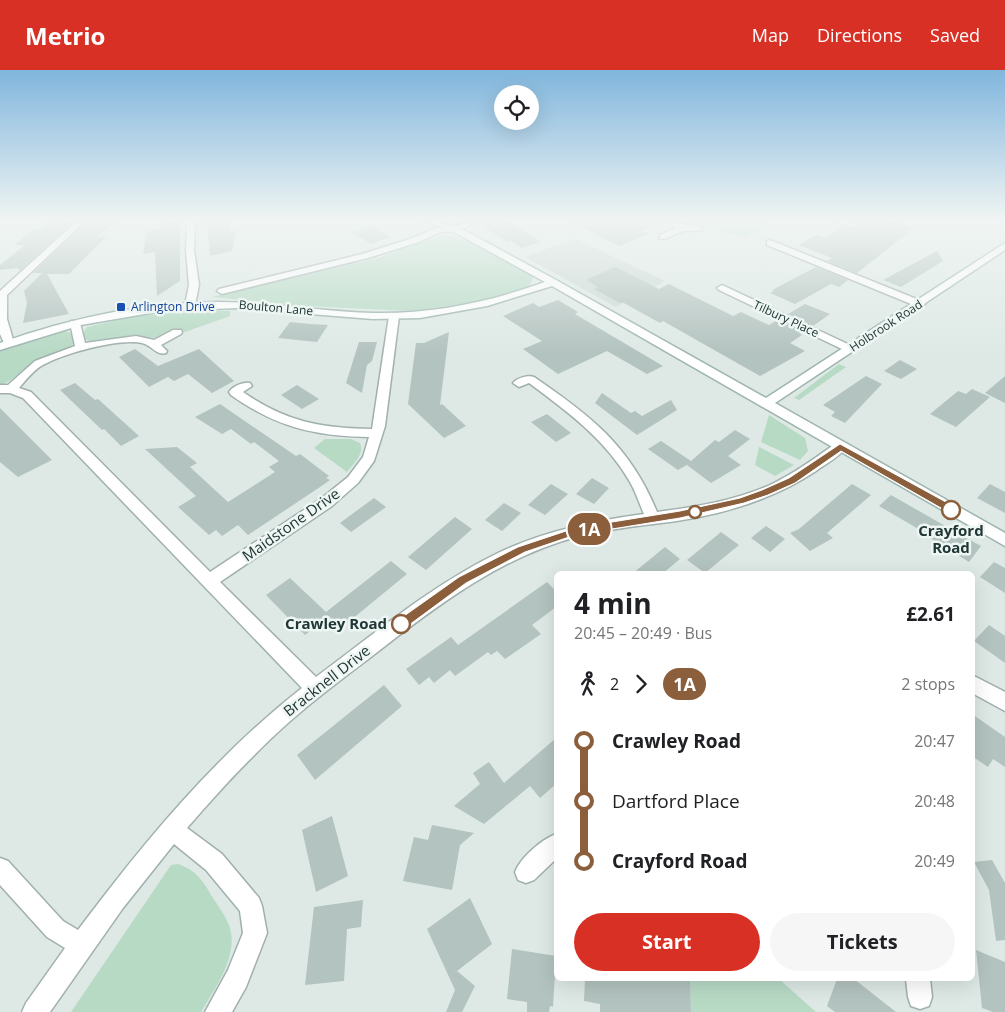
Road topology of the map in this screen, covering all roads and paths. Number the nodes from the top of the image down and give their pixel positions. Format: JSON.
{"nodes":[{"id":1,"x":33,"y":265,"type":"edge"},
{"id":2,"x":192,"y":265,"type":"edge"},
{"id":3,"x":328,"y":265,"type":"edge"},
{"id":4,"x":521,"y":265,"type":"edge"},
{"id":5,"x":824,"y":265,"type":"edge"},
{"id":6,"x":980,"y":265,"type":"edge"},
{"id":7,"x":0,"y":281,"type":"edge"},
{"id":8,"x":15,"y":281,"type":"junction"},
{"id":9,"x":553,"y":282,"type":"junction"},
{"id":10,"x":722,"y":288,"type":"dead end"},
{"id":11,"x":222,"y":291,"type":"dead end"},
{"id":12,"x":920,"y":304,"type":"junction"},
{"id":13,"x":190,"y":306,"type":"junction"},
{"id":14,"x":394,"y":316,"type":"junction"},
{"id":15,"x":75,"y":324,"type":"junction"},
{"id":16,"x":177,"y":332,"type":"dead end"},
{"id":17,"x":5,"y":345,"type":"edge"},
{"id":18,"x":81,"y":348,"type":"junction"},
{"id":19,"x":850,"y":349,"type":"junction"},
{"id":20,"x":519,"y":383,"type":"dead end"},
{"id":21,"x":246,"y":386,"type":"dead end"},
{"id":22,"x":6,"y":389,"type":"edge"},
{"id":23,"x":766,"y":404,"type":"junction"},
{"id":24,"x":377,"y":433,"type":"junction"},
{"id":25,"x":840,"y":447,"type":"junction"},
{"id":26,"x":653,"y":519,"type":"junction"},
{"id":27,"x":1005,"y":540,"type":"edge"},
{"id":28,"x":210,"y":580,"type":"junction"},
{"id":29,"x":975,"y":686,"type":"edge"},
{"id":30,"x":316,"y":689,"type":"junction"},
{"id":31,"x":1005,"y":702,"type":"edge"},
{"id":32,"x":173,"y":830,"type":"junction"},
{"id":33,"x":554,"y":851,"type":"edge"},
{"id":34,"x":0,"y":869,"type":"edge"},
{"id":35,"x":526,"y":872,"type":"dead end"},
{"id":36,"x":80,"y":944,"type":"junction"},
{"id":37,"x":35,"y":1012,"type":"edge"},
{"id":38,"x":218,"y":1012,"type":"edge"}],
"edges":[{"from":1,"to":8,"type":"street"},
{"from":2,"to":13,"type":"street"},
{"from":3,"to":11,"type":"street","name":"Boulton Lane"},
{"from":4,"to":9,"type":"street"},
{"from":5,"to":12,"type":"street"},
{"from":6,"to":12,"type":"street","name":"Holbrook Road"},
{"from":7,"to":8,"type":"street"},
{"from":8,"to":17,"type":"street"},
{"from":9,"to":14,"type":"street","name":"Boulton Lane"},
{"from":9,"to":23,"type":"street"},
{"from":10,"to":19,"type":"street","name":"Tilbury Place"},
{"from":12,"to":19,"type":"street","name":"Holbrook Road"},
{"from":13,"to":14,"type":"street","name":"Boulton Lane"},
{"from":13,"to":15,"type":"street","name":"Boulton Lane"},
{"from":14,"to":24,"type":"street","name":"Maidstone Drive"},
{"from":15,"to":17,"type":"street","name":"Boulton Lane"},
{"from":15,"to":18,"type":"street"},
{"from":16,"to":18,"type":"street"},
{"from":18,"to":22,"type":"street"},
{"from":19,"to":23,"type":"street","name":"Holbrook Road"},
{"from":20,"to":26,"type":"street"},
{"from":21,"to":24,"type":"street"},
{"from":22,"to":28,"type":"street"},
{"from":23,"to":25,"type":"street"},
{"from":24,"to":28,"type":"street","name":"Maidstone Drive"},
{"from":25,"to":26,"type":"street","name":"Bracknell Drive"},
{"from":25,"to":27,"type":"street"},
{"from":26,"to":30,"type":"street","name":"Bracknell Drive"},
{"from":28,"to":30,"type":"street"},
{"from":29,"to":31,"type":"street"},
{"from":30,"to":32,"type":"street","name":"Bracknell Drive"},
{"from":32,"to":36,"type":"street","name":"Bracknell Drive"},
{"from":32,"to":38,"type":"street"},
{"from":33,"to":35,"type":"street"},
{"from":34,"to":36,"type":"street"},
{"from":36,"to":37,"type":"street","name":"Bracknell Drive"}]}
